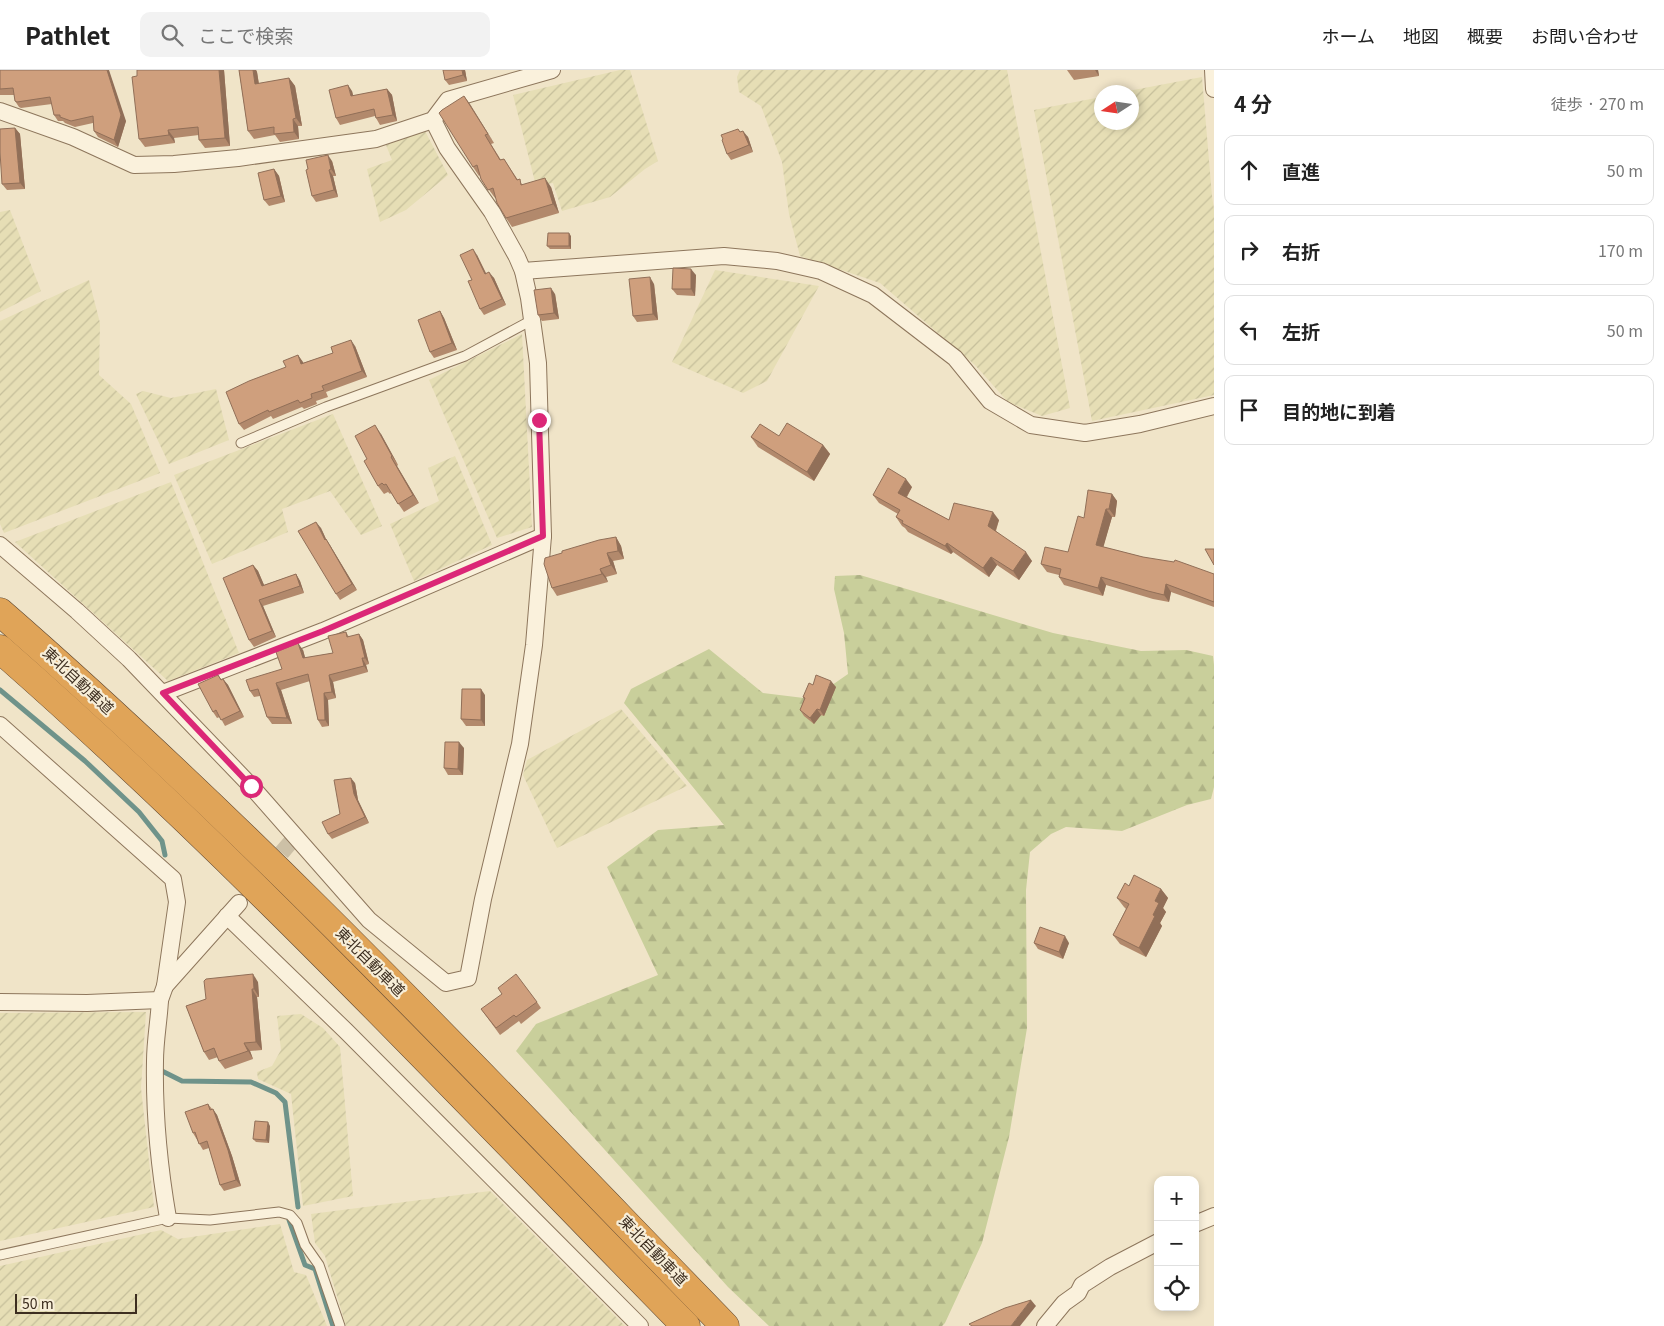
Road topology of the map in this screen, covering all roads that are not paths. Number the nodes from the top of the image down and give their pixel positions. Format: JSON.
{"nodes":[{"id":1,"x":552,"y":70,"type":"edge"},
{"id":2,"x":1213,"y":70,"type":"edge"},
{"id":3,"x":1214,"y":89,"type":"edge"},
{"id":4,"x":0,"y":111,"type":"edge"},
{"id":5,"x":433,"y":120,"type":"junction"},
{"id":6,"x":522,"y":271,"type":"junction"},
{"id":7,"x":532,"y":320,"type":"junction"},
{"id":8,"x":1214,"y":406,"type":"edge"},
{"id":9,"x":241,"y":443,"type":"dead end"},
{"id":10,"x":543,"y":536,"type":"junction"},
{"id":11,"x":0,"y":545,"type":"edge"},
{"id":12,"x":0,"y":612,"type":"edge"},
{"id":13,"x":0,"y":649,"type":"edge"},
{"id":14,"x":163,"y":693,"type":"junction"},
{"id":15,"x":0,"y":725,"type":"edge"},
{"id":16,"x":239,"y":903,"type":"dead end"},
{"id":17,"x":227,"y":916,"type":"junction"},
{"id":18,"x":157,"y":996,"type":"junction"},
{"id":19,"x":0,"y":1002,"type":"edge"},
{"id":20,"x":1214,"y":1216,"type":"edge"},
{"id":21,"x":168,"y":1218,"type":"junction"},
{"id":22,"x":1199,"y":1222,"type":"edge"},
{"id":23,"x":1154,"y":1244,"type":"edge"},
{"id":24,"x":0,"y":1255,"type":"edge"},
{"id":25,"x":340,"y":1326,"type":"edge"},
{"id":26,"x":640,"y":1326,"type":"edge"},
{"id":27,"x":686,"y":1326,"type":"edge"},
{"id":28,"x":725,"y":1326,"type":"edge"},
{"id":29,"x":1045,"y":1326,"type":"edge"}],
"edges":[{"from":1,"to":5,"type":"street"},
{"from":2,"to":3,"type":"street"},
{"from":4,"to":5,"type":"street"},
{"from":5,"to":6,"type":"street"},
{"from":6,"to":7,"type":"street"},
{"from":6,"to":8,"type":"street"},
{"from":7,"to":9,"type":"lane"},
{"from":7,"to":10,"type":"street"},
{"from":10,"to":14,"type":"street"},
{"from":10,"to":14,"type":"street"},
{"from":11,"to":14,"type":"street"},
{"from":12,"to":28,"type":"highway","name":"東北自動車道"},
{"from":13,"to":27,"type":"highway","name":"東北自動車道"},
{"from":15,"to":18,"type":"street"},
{"from":16,"to":17,"type":"street"},
{"from":17,"to":18,"type":"street"},
{"from":17,"to":26,"type":"street"},
{"from":18,"to":19,"type":"street"},
{"from":18,"to":21,"type":"street"},
{"from":20,"to":22,"type":"street"},
{"from":21,"to":24,"type":"lane"},
{"from":21,"to":25,"type":"lane"},
{"from":23,"to":29,"type":"street"}]}
